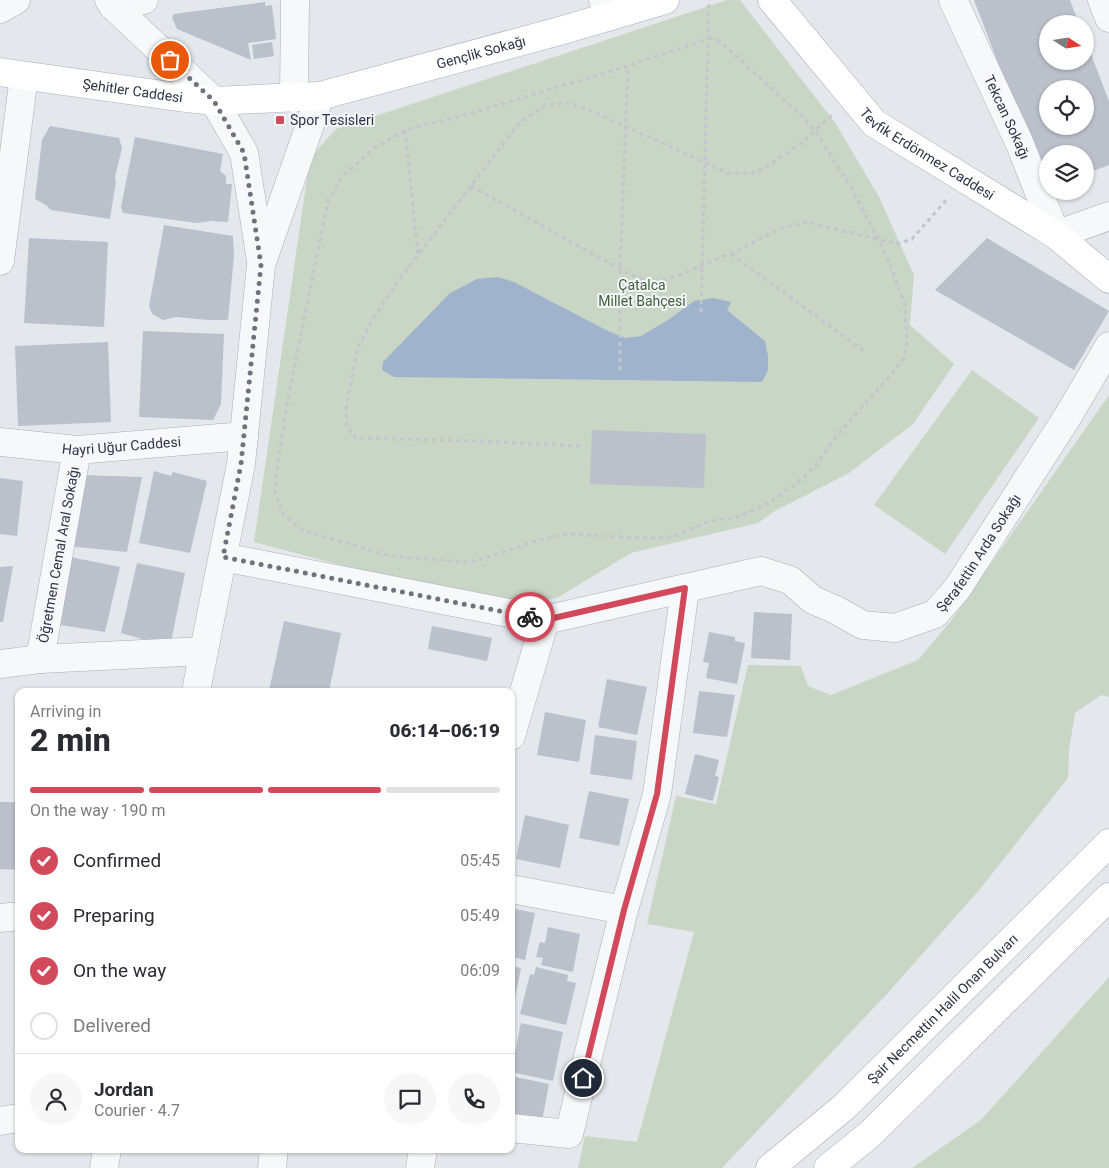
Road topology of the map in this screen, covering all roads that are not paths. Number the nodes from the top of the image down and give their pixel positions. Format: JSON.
{"nodes":[{"id":1,"x":16,"y":0,"type":"edge"},
{"id":2,"x":144,"y":0,"type":"edge"},
{"id":3,"x":295,"y":0,"type":"edge"},
{"id":4,"x":665,"y":0,"type":"edge"},
{"id":5,"x":772,"y":0,"type":"edge"},
{"id":6,"x":953,"y":0,"type":"edge"},
{"id":7,"x":1102,"y":0,"type":"edge"},
{"id":8,"x":111,"y":3,"type":"edge"},
{"id":9,"x":607,"y":8,"type":"edge"},
{"id":10,"x":0,"y":9,"type":"edge"},
{"id":11,"x":1109,"y":18,"type":"edge"},
{"id":12,"x":12,"y":74,"type":"edge"},
{"id":13,"x":307,"y":97,"type":"junction"},
{"id":14,"x":214,"y":101,"type":"junction"},
{"id":15,"x":1109,"y":216,"type":"edge"},
{"id":16,"x":1056,"y":235,"type":"junction"},
{"id":17,"x":0,"y":261,"type":"edge"},
{"id":18,"x":261,"y":265,"type":"junction"},
{"id":19,"x":1109,"y":279,"type":"edge"},
{"id":20,"x":1109,"y":346,"type":"edge"},
{"id":21,"x":244,"y":436,"type":"junction"},
{"id":22,"x":0,"y":442,"type":"edge"},
{"id":23,"x":77,"y":450,"type":"junction"},
{"id":24,"x":223,"y":557,"type":"junction"},
{"id":25,"x":685,"y":588,"type":"junction"},
{"id":26,"x":545,"y":620,"type":"junction"},
{"id":27,"x":204,"y":651,"type":"junction"},
{"id":28,"x":40,"y":659,"type":"junction"},
{"id":29,"x":0,"y":664,"type":"edge"},
{"id":30,"x":197,"y":688,"type":"edge"},
{"id":31,"x":515,"y":722,"type":"edge"},
{"id":32,"x":1109,"y":843,"type":"edge"},
{"id":33,"x":515,"y":890,"type":"edge"},
{"id":34,"x":1109,"y":897,"type":"edge"},
{"id":35,"x":624,"y":910,"type":"junction"},
{"id":36,"x":15,"y":916,"type":"edge"},
{"id":37,"x":0,"y":918,"type":"edge"},
{"id":38,"x":15,"y":1118,"type":"edge"},
{"id":39,"x":0,"y":1120,"type":"edge"},
{"id":40,"x":515,"y":1128,"type":"edge"},
{"id":41,"x":106,"y":1153,"type":"edge"},
{"id":42,"x":274,"y":1153,"type":"edge"},
{"id":43,"x":422,"y":1153,"type":"edge"},
{"id":44,"x":104,"y":1168,"type":"edge"},
{"id":45,"x":272,"y":1168,"type":"edge"},
{"id":46,"x":420,"y":1168,"type":"edge"},
{"id":47,"x":770,"y":1168,"type":"edge"},
{"id":48,"x":828,"y":1168,"type":"edge"}],
"edges":[{"from":1,"to":10,"type":"street"},
{"from":2,"to":8,"type":"street"},
{"from":3,"to":13,"type":"street"},
{"from":4,"to":9,"type":"main road","name":"Gençlik Sokağı"},
{"from":5,"to":16,"type":"main road","name":"Tevfik Erdönmez Caddesi"},
{"from":6,"to":16,"type":"street","name":"Tekcan Sokağı"},
{"from":7,"to":11,"type":"street"},
{"from":8,"to":14,"type":"street"},
{"from":9,"to":13,"type":"main road","name":"Gençlik Sokağı"},
{"from":12,"to":14,"type":"main road","name":"Şehitler Caddesi"},
{"from":12,"to":17,"type":"street"},
{"from":13,"to":14,"type":"main road","name":"Şehitler Caddesi"},
{"from":13,"to":18,"type":"street"},
{"from":14,"to":18,"type":"street"},
{"from":15,"to":16,"type":"street"},
{"from":16,"to":19,"type":"main road","name":"Tevfik Erdönmez Caddesi"},
{"from":18,"to":21,"type":"street"},
{"from":20,"to":25,"type":"street","name":"Şerafettin Arda Sokağı"},
{"from":21,"to":23,"type":"street","name":"Hayri Uğur Caddesi"},
{"from":21,"to":24,"type":"street"},
{"from":22,"to":23,"type":"street","name":"Hayri Uğur Caddesi"},
{"from":23,"to":28,"type":"street","name":"Öğretmen Cemal Aral Sokağı"},
{"from":24,"to":26,"type":"street","name":"Şerafettin Arda Sokağı"},
{"from":24,"to":27,"type":"street"},
{"from":25,"to":26,"type":"street","name":"Şerafettin Arda Sokağı"},
{"from":25,"to":35,"type":"street"},
{"from":26,"to":31,"type":"street"},
{"from":27,"to":28,"type":"street"},
{"from":27,"to":30,"type":"street"},
{"from":28,"to":29,"type":"street"},
{"from":32,"to":47,"type":"main road","name":"Şair Necmettin Halil Onan Bulvarı"},
{"from":33,"to":35,"type":"street"},
{"from":34,"to":48,"type":"main road"},
{"from":35,"to":40,"type":"street"},
{"from":36,"to":37,"type":"street"},
{"from":38,"to":39,"type":"street"},
{"from":41,"to":44,"type":"street"},
{"from":42,"to":45,"type":"street"},
{"from":43,"to":46,"type":"street"}]}
